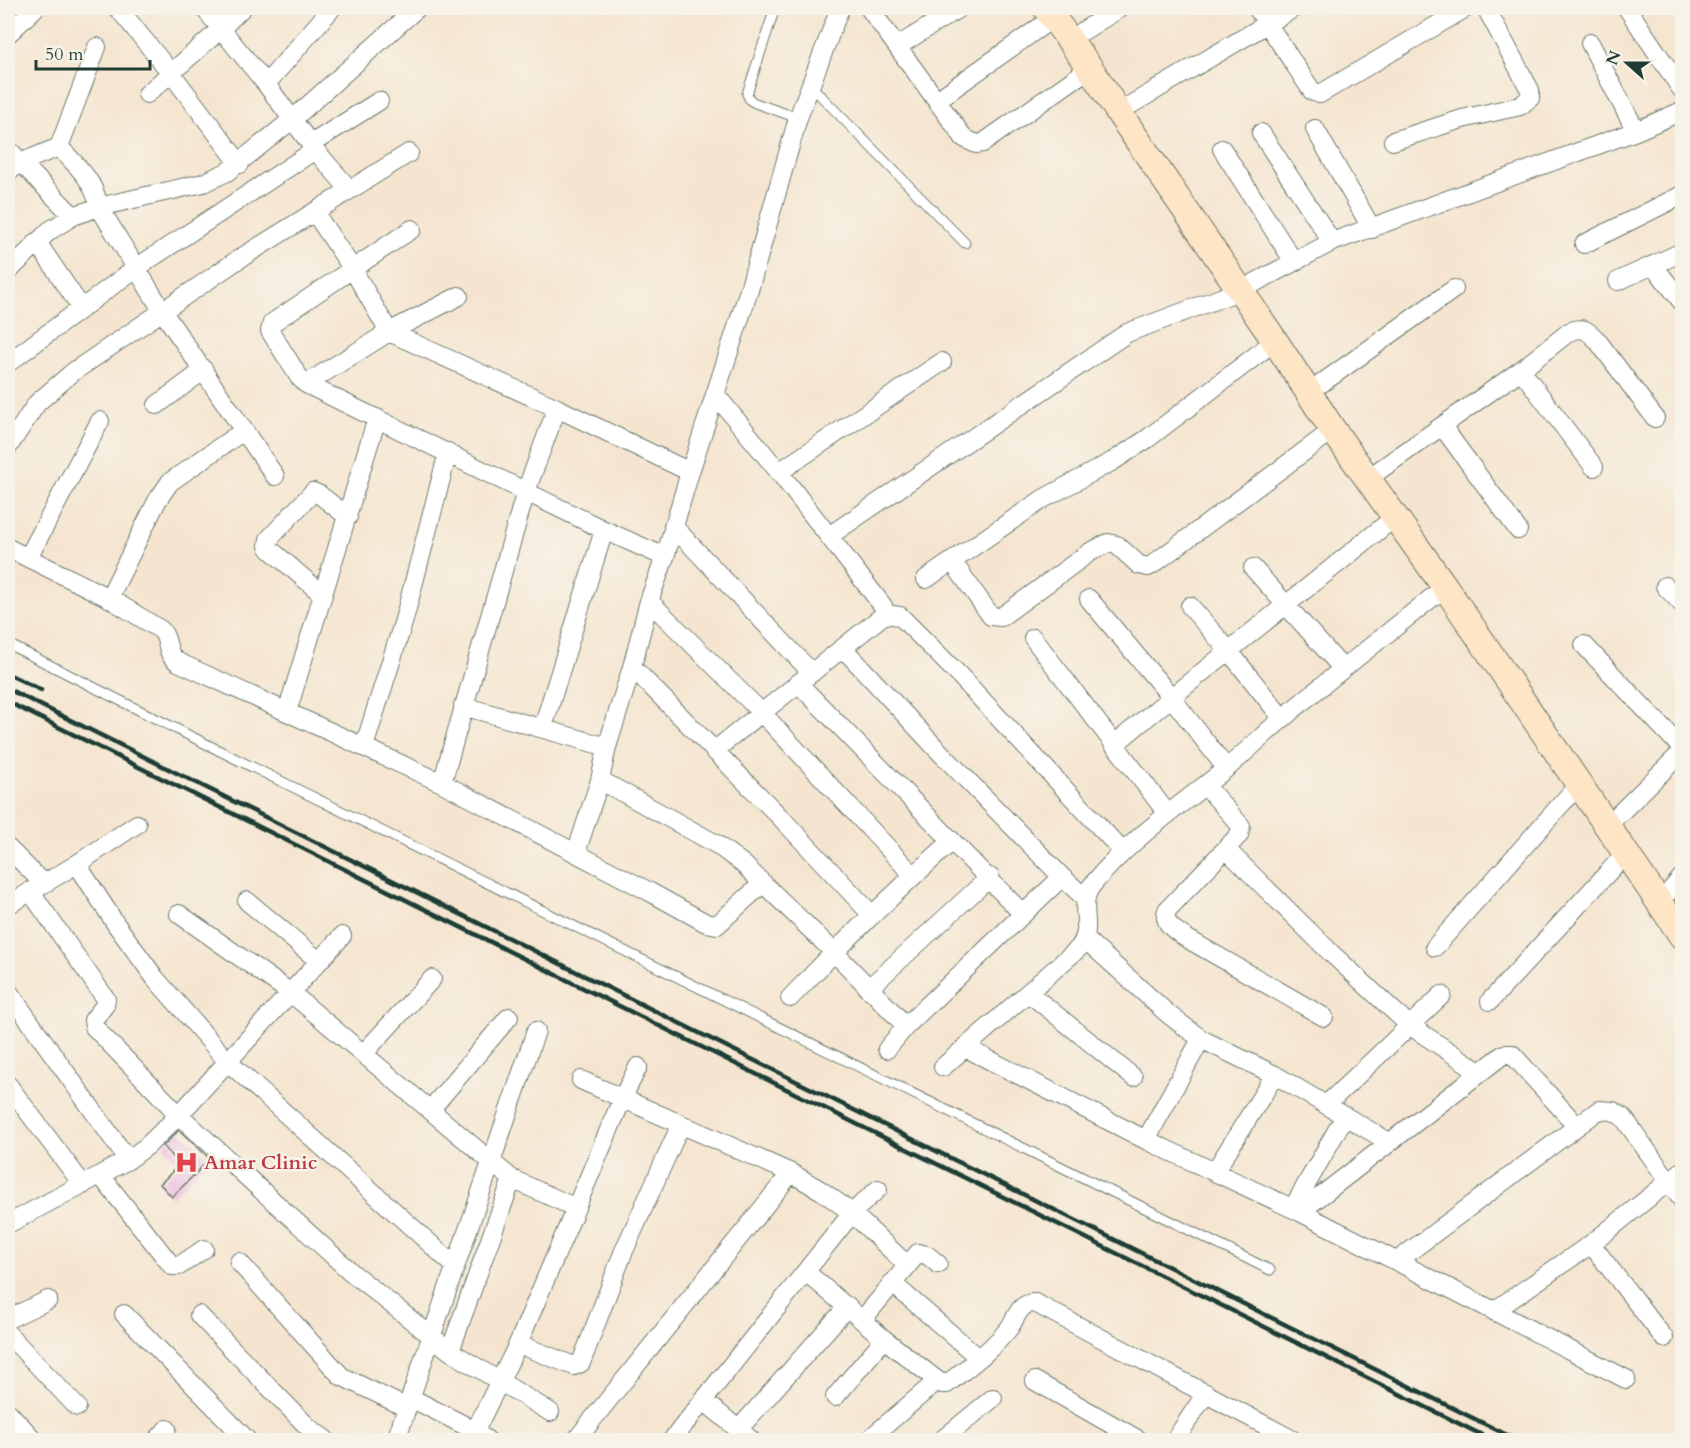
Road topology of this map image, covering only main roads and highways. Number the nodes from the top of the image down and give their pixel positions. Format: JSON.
{"nodes":[{"id":1,"x":1055,"y":11,"type":"edge"},
{"id":2,"x":1246,"y":287,"type":"junction"},
{"id":3,"x":1374,"y":474,"type":"junction"},
{"id":4,"x":1678,"y":892,"type":"edge"},
{"id":5,"x":1683,"y":936,"type":"edge"}],
"edges":[{"from":1,"to":2,"type":"main road"},
{"from":1,"to":2,"type":"main road"},
{"from":2,"to":3,"type":"main road"},
{"from":2,"to":3,"type":"main road"},
{"from":3,"to":4,"type":"main road"},
{"from":3,"to":5,"type":"main road"}]}
